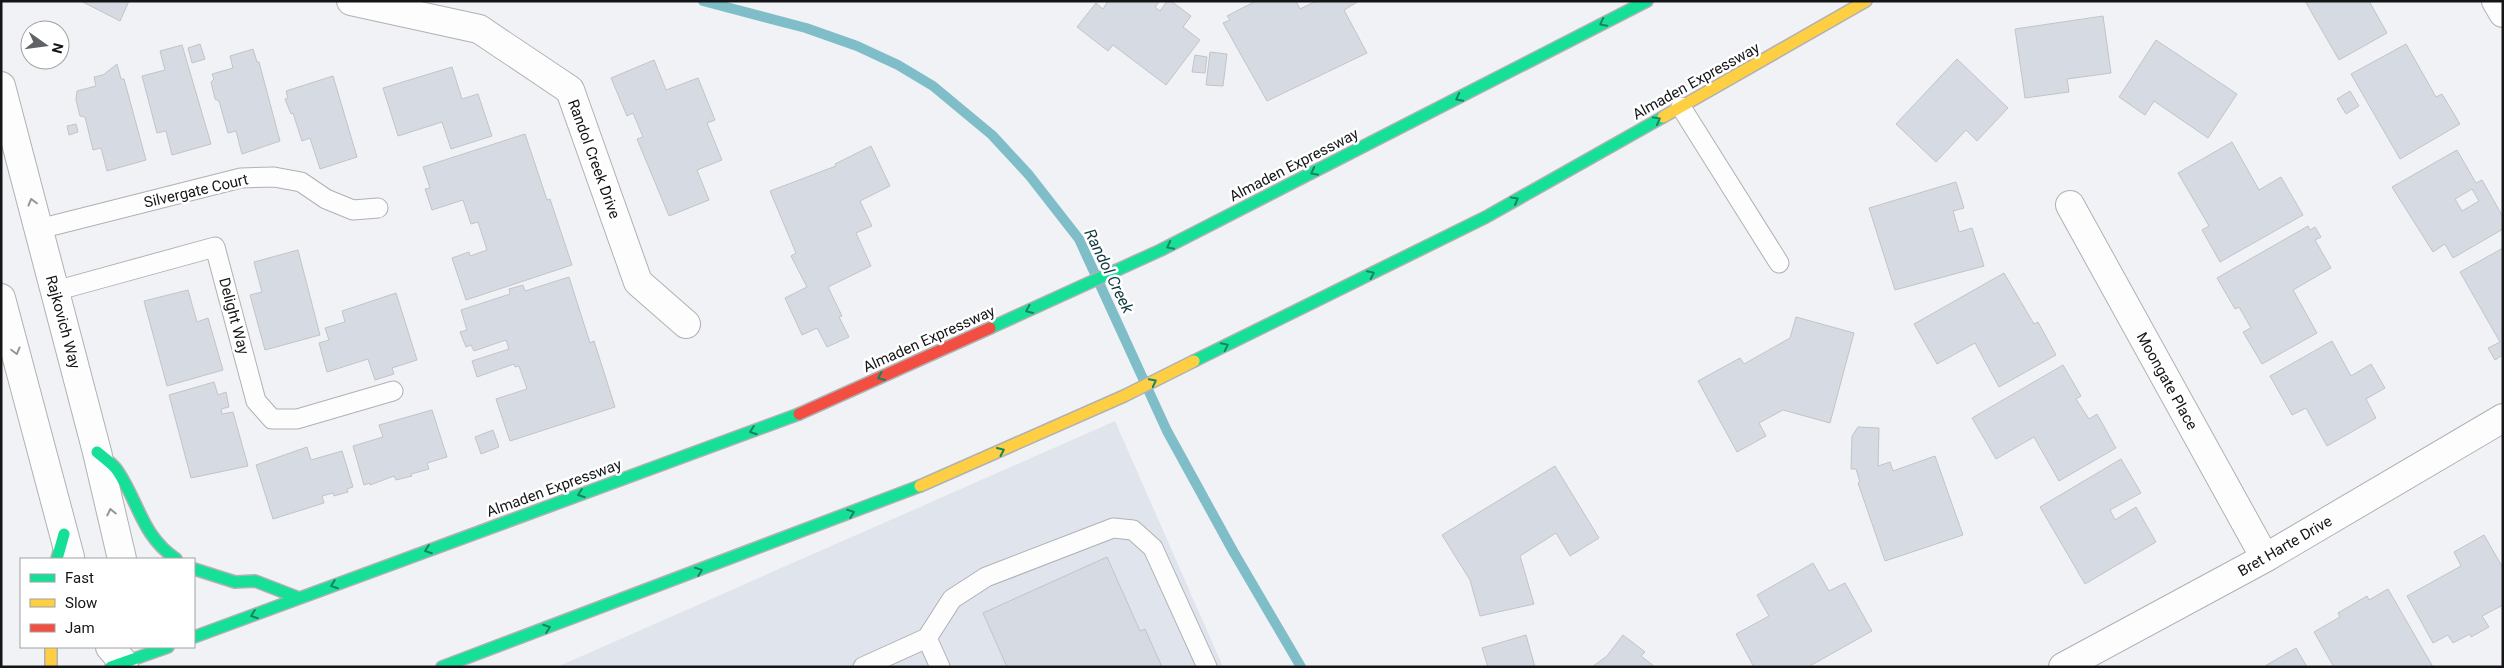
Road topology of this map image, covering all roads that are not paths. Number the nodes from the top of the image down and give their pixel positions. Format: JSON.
{"nodes":[{"id":1,"x":351,"y":1,"type":"edge"},
{"id":2,"x":1647,"y":1,"type":"edge"},
{"id":3,"x":1866,"y":1,"type":"edge"},
{"id":4,"x":2496,"y":1,"type":"edge"},
{"id":5,"x":2503,"y":14,"type":"edge"},
{"id":6,"x":1,"y":86,"type":"edge"},
{"id":7,"x":1681,"y":107,"type":"junction"},
{"id":8,"x":2070,"y":205,"type":"dead end"},
{"id":9,"x":378,"y":208,"type":"dead end"},
{"id":10,"x":39,"y":230,"type":"junction"},
{"id":11,"x":1779,"y":263,"type":"dead end"},
{"id":12,"x":55,"y":291,"type":"junction"},
{"id":13,"x":1,"y":298,"type":"edge"},
{"id":14,"x":686,"y":324,"type":"dead end"},
{"id":15,"x":393,"y":392,"type":"dead end"},
{"id":16,"x":2503,"y":418,"type":"edge"},
{"id":17,"x":97,"y":452,"type":"junction"},
{"id":18,"x":64,"y":551,"type":"edge"},
{"id":19,"x":122,"y":558,"type":"edge"},
{"id":20,"x":175,"y":558,"type":"edge"},
{"id":21,"x":2265,"y":558,"type":"junction"},
{"id":22,"x":195,"y":569,"type":"edge"},
{"id":23,"x":300,"y":598,"type":"junction"},
{"id":24,"x":195,"y":637,"type":"edge"},
{"id":25,"x":927,"y":638,"type":"junction"},
{"id":26,"x":51,"y":648,"type":"edge"},
{"id":27,"x":162,"y":648,"type":"edge"},
{"id":28,"x":118,"y":656,"type":"edge"},
{"id":29,"x":443,"y":666,"type":"edge"},
{"id":30,"x":51,"y":667,"type":"edge"},
{"id":31,"x":863,"y":667,"type":"edge"},
{"id":32,"x":940,"y":667,"type":"edge"},
{"id":33,"x":1207,"y":667,"type":"edge"},
{"id":34,"x":2063,"y":667,"type":"edge"}],
"edges":[{"from":1,"to":14,"type":"street","name":"Randol Creek Drive"},
{"from":2,"to":23,"type":"main road","name":"Almaden Expressway","one_way":true},
{"from":3,"to":7,"type":"main road","name":"Almaden Expressway"},
{"from":4,"to":5,"type":"street"},
{"from":10,"to":6,"type":"street","name":"Rajkovich Way","one_way":true},
{"from":7,"to":11,"type":"lane"},
{"from":29,"to":7,"type":"main road","name":"Almaden Expressway","one_way":true},
{"from":8,"to":21,"type":"street","name":"Moongate Place"},
{"from":9,"to":10,"type":"lane","name":"Silvergate Court"},
{"from":10,"to":12,"type":"street","name":"Rajkovich Way"},
{"from":12,"to":15,"type":"lane","name":"Delight Way"},
{"from":12,"to":17,"type":"street","name":"Rajkovich Way"},
{"from":13,"to":18,"type":"street","one_way":true},
{"from":16,"to":21,"type":"street","name":"Bret Harte Drive"},
{"from":19,"to":17,"type":"street","name":"Rajkovich Way","one_way":true},
{"from":17,"to":20,"type":"main road"},
{"from":21,"to":34,"type":"street","name":"Bret Harte Drive"},
{"from":22,"to":23,"type":"main road"},
{"from":23,"to":24,"type":"main road","name":"Almaden Expressway","one_way":true},
{"from":25,"to":31,"type":"lane"},
{"from":25,"to":32,"type":"lane"},
{"from":25,"to":33,"type":"lane"},
{"from":26,"to":30,"type":"main road"},
{"from":27,"to":28,"type":"main road"}]}
